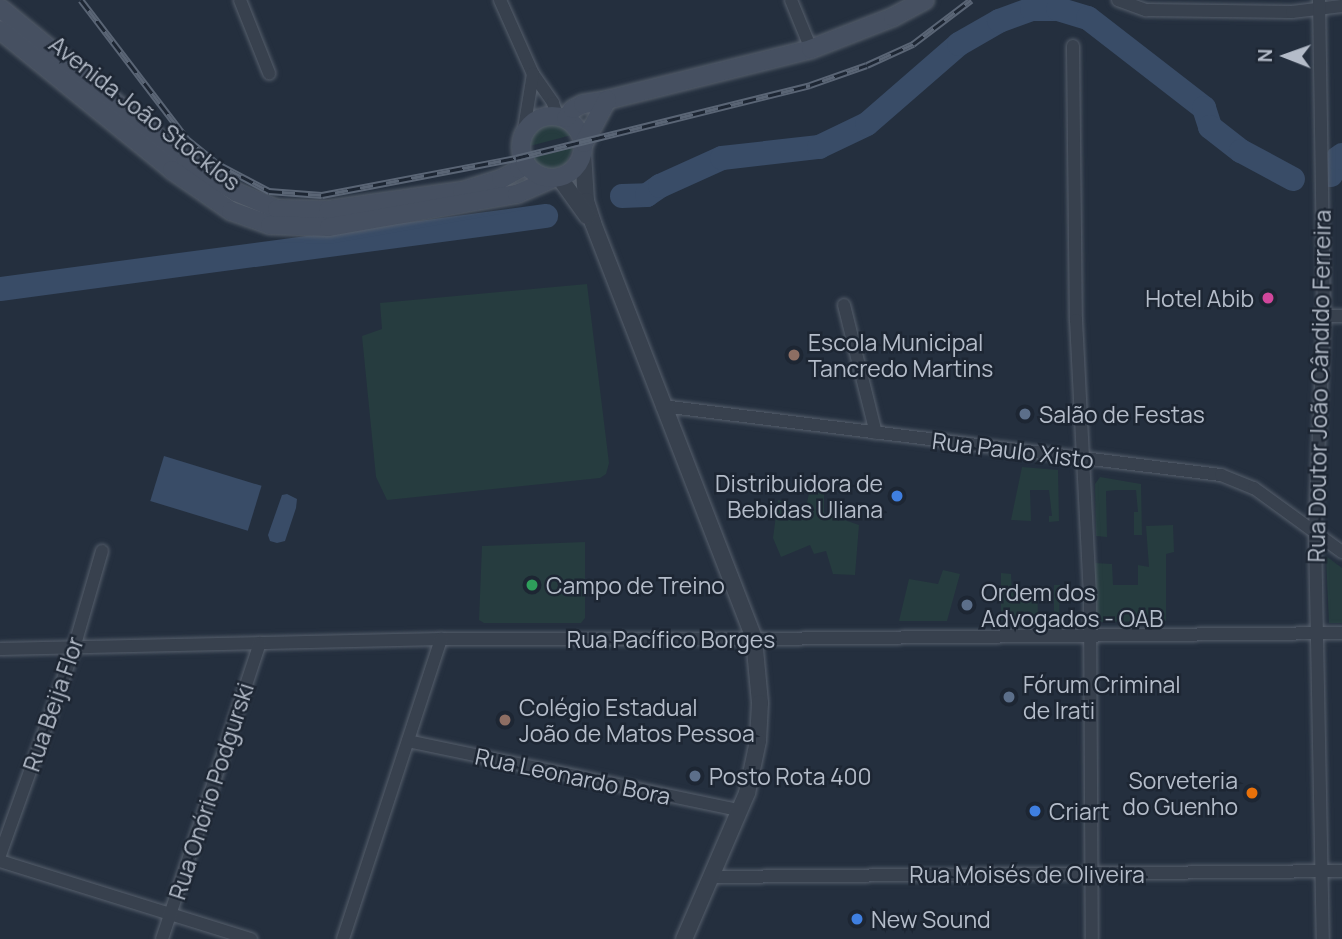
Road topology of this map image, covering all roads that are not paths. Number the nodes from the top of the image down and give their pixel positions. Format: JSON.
{"nodes":[{"id":1,"x":240,"y":0,"type":"edge"},
{"id":2,"x":500,"y":0,"type":"edge"},
{"id":3,"x":791,"y":0,"type":"edge"},
{"id":4,"x":925,"y":0,"type":"edge"},
{"id":5,"x":1118,"y":0,"type":"edge"},
{"id":6,"x":1319,"y":4,"type":"edge"},
{"id":7,"x":1342,"y":6,"type":"edge"},
{"id":8,"x":0,"y":8,"type":"edge"},
{"id":9,"x":0,"y":30,"type":"edge"},
{"id":10,"x":1073,"y":46,"type":"dead end"},
{"id":11,"x":811,"y":49,"type":"junction"},
{"id":12,"x":269,"y":73,"type":"dead end"},
{"id":13,"x":533,"y":74,"type":"junction"},
{"id":14,"x":607,"y":100,"type":"junction"},
{"id":15,"x":561,"y":117,"type":"junction"},
{"id":16,"x":523,"y":135,"type":"junction"},
{"id":17,"x":583,"y":148,"type":"junction"},
{"id":18,"x":524,"y":160,"type":"junction"},
{"id":19,"x":557,"y":178,"type":"junction"},
{"id":20,"x":593,"y":223,"type":"junction"},
{"id":21,"x":844,"y":305,"type":"dead end"},
{"id":22,"x":1324,"y":316,"type":"junction"},
{"id":23,"x":1342,"y":316,"type":"edge"},
{"id":24,"x":662,"y":406,"type":"junction"},
{"id":25,"x":876,"y":433,"type":"junction"},
{"id":26,"x":1084,"y":460,"type":"junction"},
{"id":27,"x":1315,"y":534,"type":"junction"},
{"id":28,"x":102,"y":551,"type":"dead end"},
{"id":29,"x":1342,"y":552,"type":"edge"},
{"id":30,"x":1342,"y":633,"type":"edge"},
{"id":31,"x":1316,"y":634,"type":"junction"},
{"id":32,"x":1089,"y":636,"type":"junction"},
{"id":33,"x":441,"y":639,"type":"junction"},
{"id":34,"x":754,"y":639,"type":"junction"},
{"id":35,"x":260,"y":643,"type":"junction"},
{"id":36,"x":74,"y":648,"type":"junction"},
{"id":37,"x":0,"y":649,"type":"edge"},
{"id":38,"x":408,"y":741,"type":"junction"},
{"id":39,"x":739,"y":810,"type":"junction"},
{"id":40,"x":0,"y":855,"type":"edge"},
{"id":41,"x":0,"y":861,"type":"edge"},
{"id":42,"x":1322,"y":872,"type":"junction"},
{"id":43,"x":1342,"y":872,"type":"edge"},
{"id":44,"x":1092,"y":873,"type":"junction"},
{"id":45,"x":711,"y":877,"type":"junction"},
{"id":46,"x":171,"y":913,"type":"junction"},
{"id":47,"x":162,"y":939,"type":"edge"},
{"id":48,"x":251,"y":939,"type":"edge"},
{"id":49,"x":343,"y":939,"type":"edge"},
{"id":50,"x":684,"y":939,"type":"edge"},
{"id":51,"x":1092,"y":939,"type":"edge"},
{"id":52,"x":1323,"y":939,"type":"edge"}],
"edges":[{"from":1,"to":12,"type":"street"},
{"from":2,"to":13,"type":"street"},
{"from":3,"to":11,"type":"street"},
{"from":4,"to":11,"type":"main road"},
{"from":5,"to":6,"type":"street"},
{"from":6,"to":7,"type":"street"},
{"from":6,"to":22,"type":"street","name":"Rua Doutor João Cândido Ferreira"},
{"from":8,"to":18,"type":"main road","name":"Avenida João Stocklos"},
{"from":9,"to":19,"type":"main road","name":"Avenida João Stocklos"},
{"from":10,"to":26,"type":"street"},
{"from":11,"to":14,"type":"main road"},
{"from":13,"to":15,"type":"street"},
{"from":13,"to":16,"type":"street"},
{"from":14,"to":15,"type":"main road"},
{"from":14,"to":17,"type":"main road"},
{"from":15,"to":16,"type":"main road"},
{"from":15,"to":17,"type":"main road"},
{"from":16,"to":18,"type":"main road"},
{"from":17,"to":19,"type":"main road"},
{"from":17,"to":20,"type":"street"},
{"from":18,"to":19,"type":"main road"},
{"from":19,"to":20,"type":"street"},
{"from":20,"to":24,"type":"street"},
{"from":21,"to":25,"type":"street"},
{"from":22,"to":23,"type":"street"},
{"from":22,"to":27,"type":"street","name":"Rua Doutor João Cândido Ferreira"},
{"from":24,"to":25,"type":"street","name":"Rua Paulo Xisto"},
{"from":24,"to":34,"type":"street"},
{"from":25,"to":26,"type":"street","name":"Rua Paulo Xisto"},
{"from":26,"to":27,"type":"street","name":"Rua Paulo Xisto"},
{"from":26,"to":32,"type":"street"},
{"from":27,"to":29,"type":"street","name":"Rua Paulo Xisto"},
{"from":27,"to":31,"type":"street","name":"Rua Doutor João Cândido Ferreira"},
{"from":28,"to":36,"type":"street","name":"Rua Beija Flor"},
{"from":30,"to":31,"type":"street","name":"Rua Pacífico Borges"},
{"from":31,"to":32,"type":"street","name":"Rua Pacífico Borges"},
{"from":31,"to":42,"type":"street","name":"Rua Doutor João Cândido Ferreira"},
{"from":32,"to":34,"type":"street","name":"Rua Pacífico Borges"},
{"from":32,"to":44,"type":"street"},
{"from":33,"to":34,"type":"street","name":"Rua Pacífico Borges"},
{"from":33,"to":35,"type":"street","name":"Rua Pacífico Borges"},
{"from":33,"to":38,"type":"street"},
{"from":34,"to":39,"type":"street"},
{"from":35,"to":36,"type":"street","name":"Rua Pacífico Borges"},
{"from":35,"to":46,"type":"street","name":"Rua Onório Podgurski"},
{"from":36,"to":37,"type":"street","name":"Rua Pacífico Borges"},
{"from":36,"to":40,"type":"street","name":"Rua Beija Flor"},
{"from":38,"to":39,"type":"street","name":"Rua Leonardo Bora"},
{"from":38,"to":49,"type":"street"},
{"from":39,"to":45,"type":"street"},
{"from":41,"to":46,"type":"street"},
{"from":42,"to":43,"type":"street","name":"Rua Moisés de Oliveira"},
{"from":42,"to":44,"type":"street","name":"Rua Moisés de Oliveira"},
{"from":42,"to":52,"type":"street","name":"Rua Doutor João Cândido Ferreira"},
{"from":44,"to":45,"type":"street","name":"Rua Moisés de Oliveira"},
{"from":44,"to":51,"type":"street"},
{"from":45,"to":50,"type":"street"},
{"from":46,"to":47,"type":"street","name":"Rua Onório Podgurski"},
{"from":46,"to":48,"type":"street"}]}
